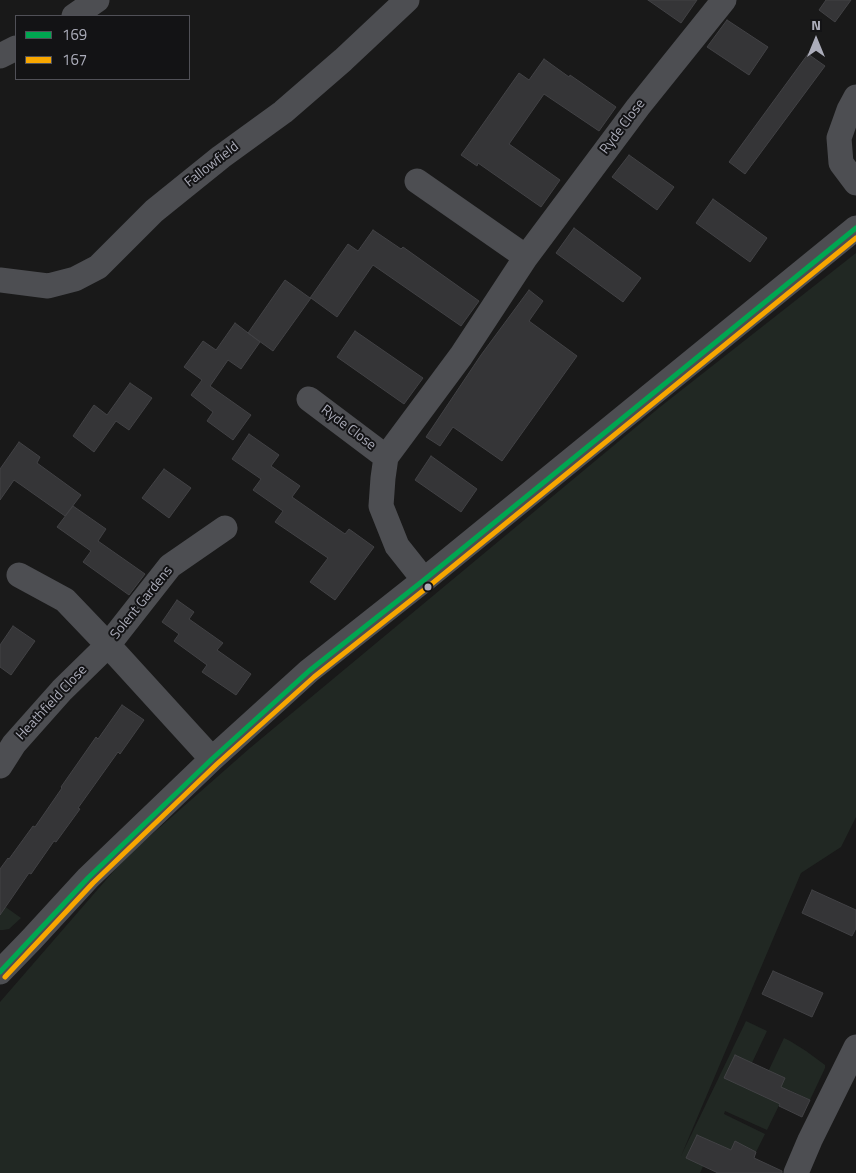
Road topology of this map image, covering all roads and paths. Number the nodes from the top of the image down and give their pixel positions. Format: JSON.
{"nodes":[{"id":1,"x":97,"y":0,"type":"edge"},
{"id":2,"x":406,"y":0,"type":"edge"},
{"id":3,"x":724,"y":0,"type":"edge"},
{"id":4,"x":75,"y":15,"type":"edge"},
{"id":5,"x":15,"y":48,"type":"edge"},
{"id":6,"x":0,"y":56,"type":"edge"},
{"id":7,"x":856,"y":97,"type":"edge"},
{"id":8,"x":417,"y":181,"type":"dead end"},
{"id":9,"x":856,"y":183,"type":"edge"},
{"id":10,"x":856,"y":228,"type":"edge"},
{"id":11,"x":526,"y":257,"type":"junction"},
{"id":12,"x":0,"y":280,"type":"edge"},
{"id":13,"x":309,"y":399,"type":"dead end"},
{"id":14,"x":386,"y":457,"type":"junction"},
{"id":15,"x":224,"y":528,"type":"dead end"},
{"id":16,"x":20,"y":575,"type":"dead end"},
{"id":17,"x":424,"y":580,"type":"junction"},
{"id":18,"x":108,"y":645,"type":"junction"},
{"id":19,"x":212,"y":759,"type":"junction"},
{"id":20,"x":0,"y":766,"type":"edge"},
{"id":21,"x":2,"y":967,"type":"edge"},
{"id":22,"x":856,"y":1047,"type":"edge"},
{"id":23,"x":796,"y":1173,"type":"edge"}],
"edges":[{"from":1,"to":4,"type":"street"},
{"from":2,"to":12,"type":"street","name":"Fallowfield"},
{"from":3,"to":11,"type":"street","name":"Ryde Close"},
{"from":5,"to":6,"type":"street"},
{"from":7,"to":9,"type":"street"},
{"from":8,"to":11,"type":"street"},
{"from":10,"to":17,"type":"street"},
{"from":11,"to":14,"type":"street","name":"Ryde Close"},
{"from":13,"to":14,"type":"street","name":"Ryde Close"},
{"from":14,"to":17,"type":"street","name":"Ryde Close"},
{"from":15,"to":18,"type":"street","name":"Solent Gardens"},
{"from":16,"to":18,"type":"street"},
{"from":17,"to":19,"type":"street"},
{"from":18,"to":19,"type":"street"},
{"from":18,"to":20,"type":"street","name":"Heathfield Close"},
{"from":19,"to":21,"type":"street"},
{"from":22,"to":23,"type":"street"}]}
